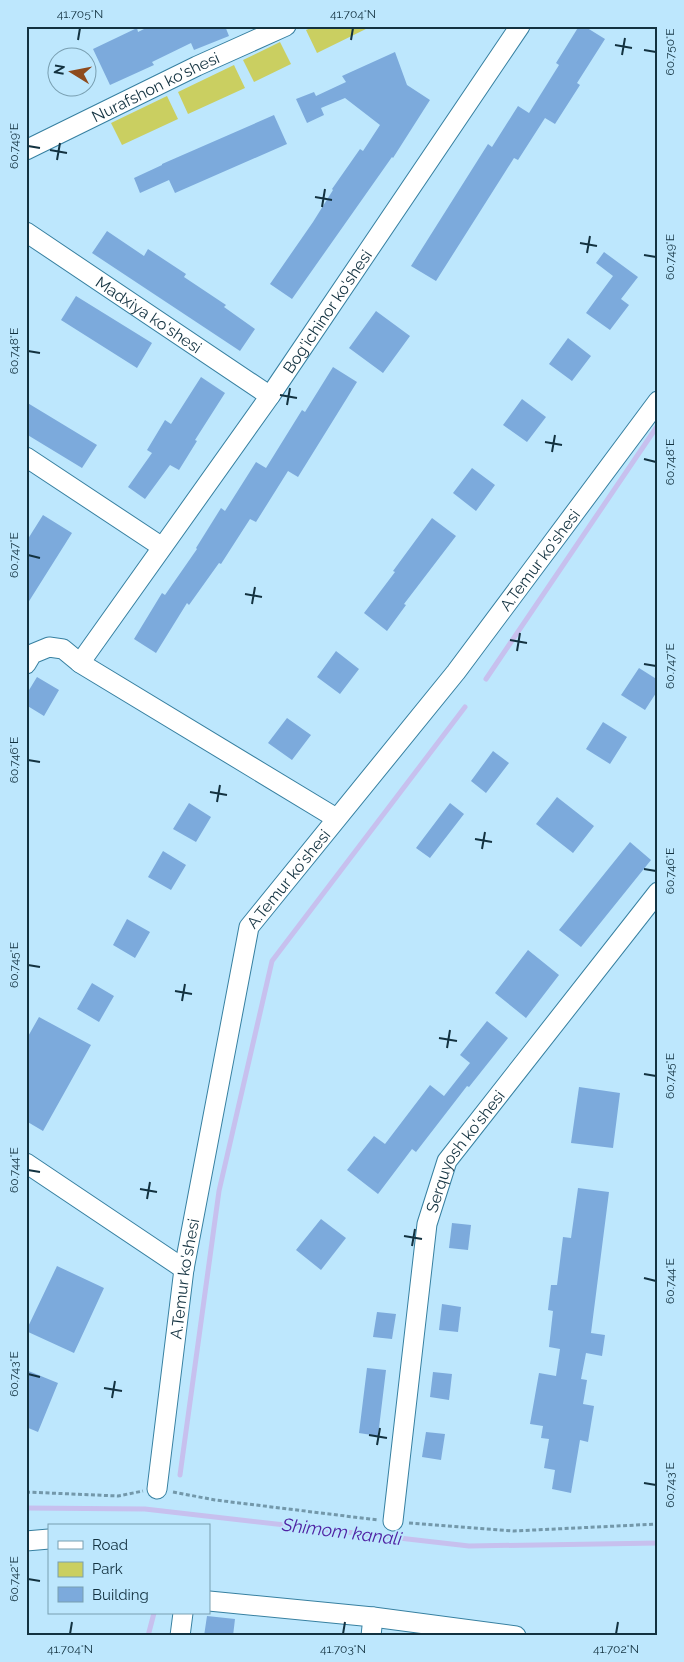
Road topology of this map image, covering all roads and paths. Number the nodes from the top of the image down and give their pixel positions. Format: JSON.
{"nodes":[{"id":1,"x":286,"y":26,"type":"edge"},
{"id":2,"x":520,"y":26,"type":"edge"},
{"id":3,"x":26,"y":150,"type":"edge"},
{"id":4,"x":26,"y":232,"type":"edge"},
{"id":5,"x":270,"y":396,"type":"junction"},
{"id":6,"x":658,"y":401,"type":"edge"},
{"id":7,"x":26,"y":457,"type":"edge"},
{"id":8,"x":162,"y":547,"type":"junction"},
{"id":9,"x":80,"y":663,"type":"junction"},
{"id":10,"x":26,"y":664,"type":"edge"},
{"id":11,"x":336,"y":818,"type":"junction"},
{"id":12,"x":654,"y":905,"type":"edge"},
{"id":13,"x":26,"y":1163,"type":"edge"},
{"id":14,"x":184,"y":1269,"type":"junction"},
{"id":15,"x":157,"y":1489,"type":"junction"},
{"id":16,"x":26,"y":1492,"type":"edge"},
{"id":17,"x":393,"y":1521,"type":"junction"},
{"id":18,"x":658,"y":1524,"type":"edge"},
{"id":19,"x":48,"y":1539,"type":"edge"},
{"id":20,"x":26,"y":1541,"type":"edge"},
{"id":21,"x":210,"y":1600,"type":"edge"},
{"id":22,"x":184,"y":1614,"type":"edge"},
{"id":23,"x":372,"y":1626,"type":"edge"},
{"id":24,"x":180,"y":1636,"type":"edge"},
{"id":25,"x":516,"y":1636,"type":"edge"}],
"edges":[{"from":1,"to":3,"type":"street","name":"Nurafshon ko'shesi"},
{"from":2,"to":5,"type":"street","name":"Bog'ichinor ko'shesi"},
{"from":4,"to":5,"type":"street","name":"Madxiya ko'shesi"},
{"from":5,"to":8,"type":"street","name":"Bog'ichinor ko'shesi"},
{"from":6,"to":11,"type":"street","name":"A.Temur ko'shesi"},
{"from":7,"to":8,"type":"street"},
{"from":8,"to":9,"type":"street","name":"Bog'ichinor ko'shesi"},
{"from":9,"to":10,"type":"street"},
{"from":9,"to":11,"type":"street"},
{"from":11,"to":14,"type":"street","name":"A.Temur ko'shesi"},
{"from":12,"to":17,"type":"street","name":"Serquyosh ko'shesi"},
{"from":13,"to":14,"type":"street"},
{"from":14,"to":15,"type":"street","name":"A.Temur ko'shesi"},
{"from":15,"to":16,"type":"path"},
{"from":15,"to":17,"type":"path"},
{"from":17,"to":18,"type":"path"},
{"from":19,"to":20,"type":"street"},
{"from":21,"to":23,"type":"street"},
{"from":22,"to":24,"type":"street"},
{"from":23,"to":25,"type":"street"}]}
